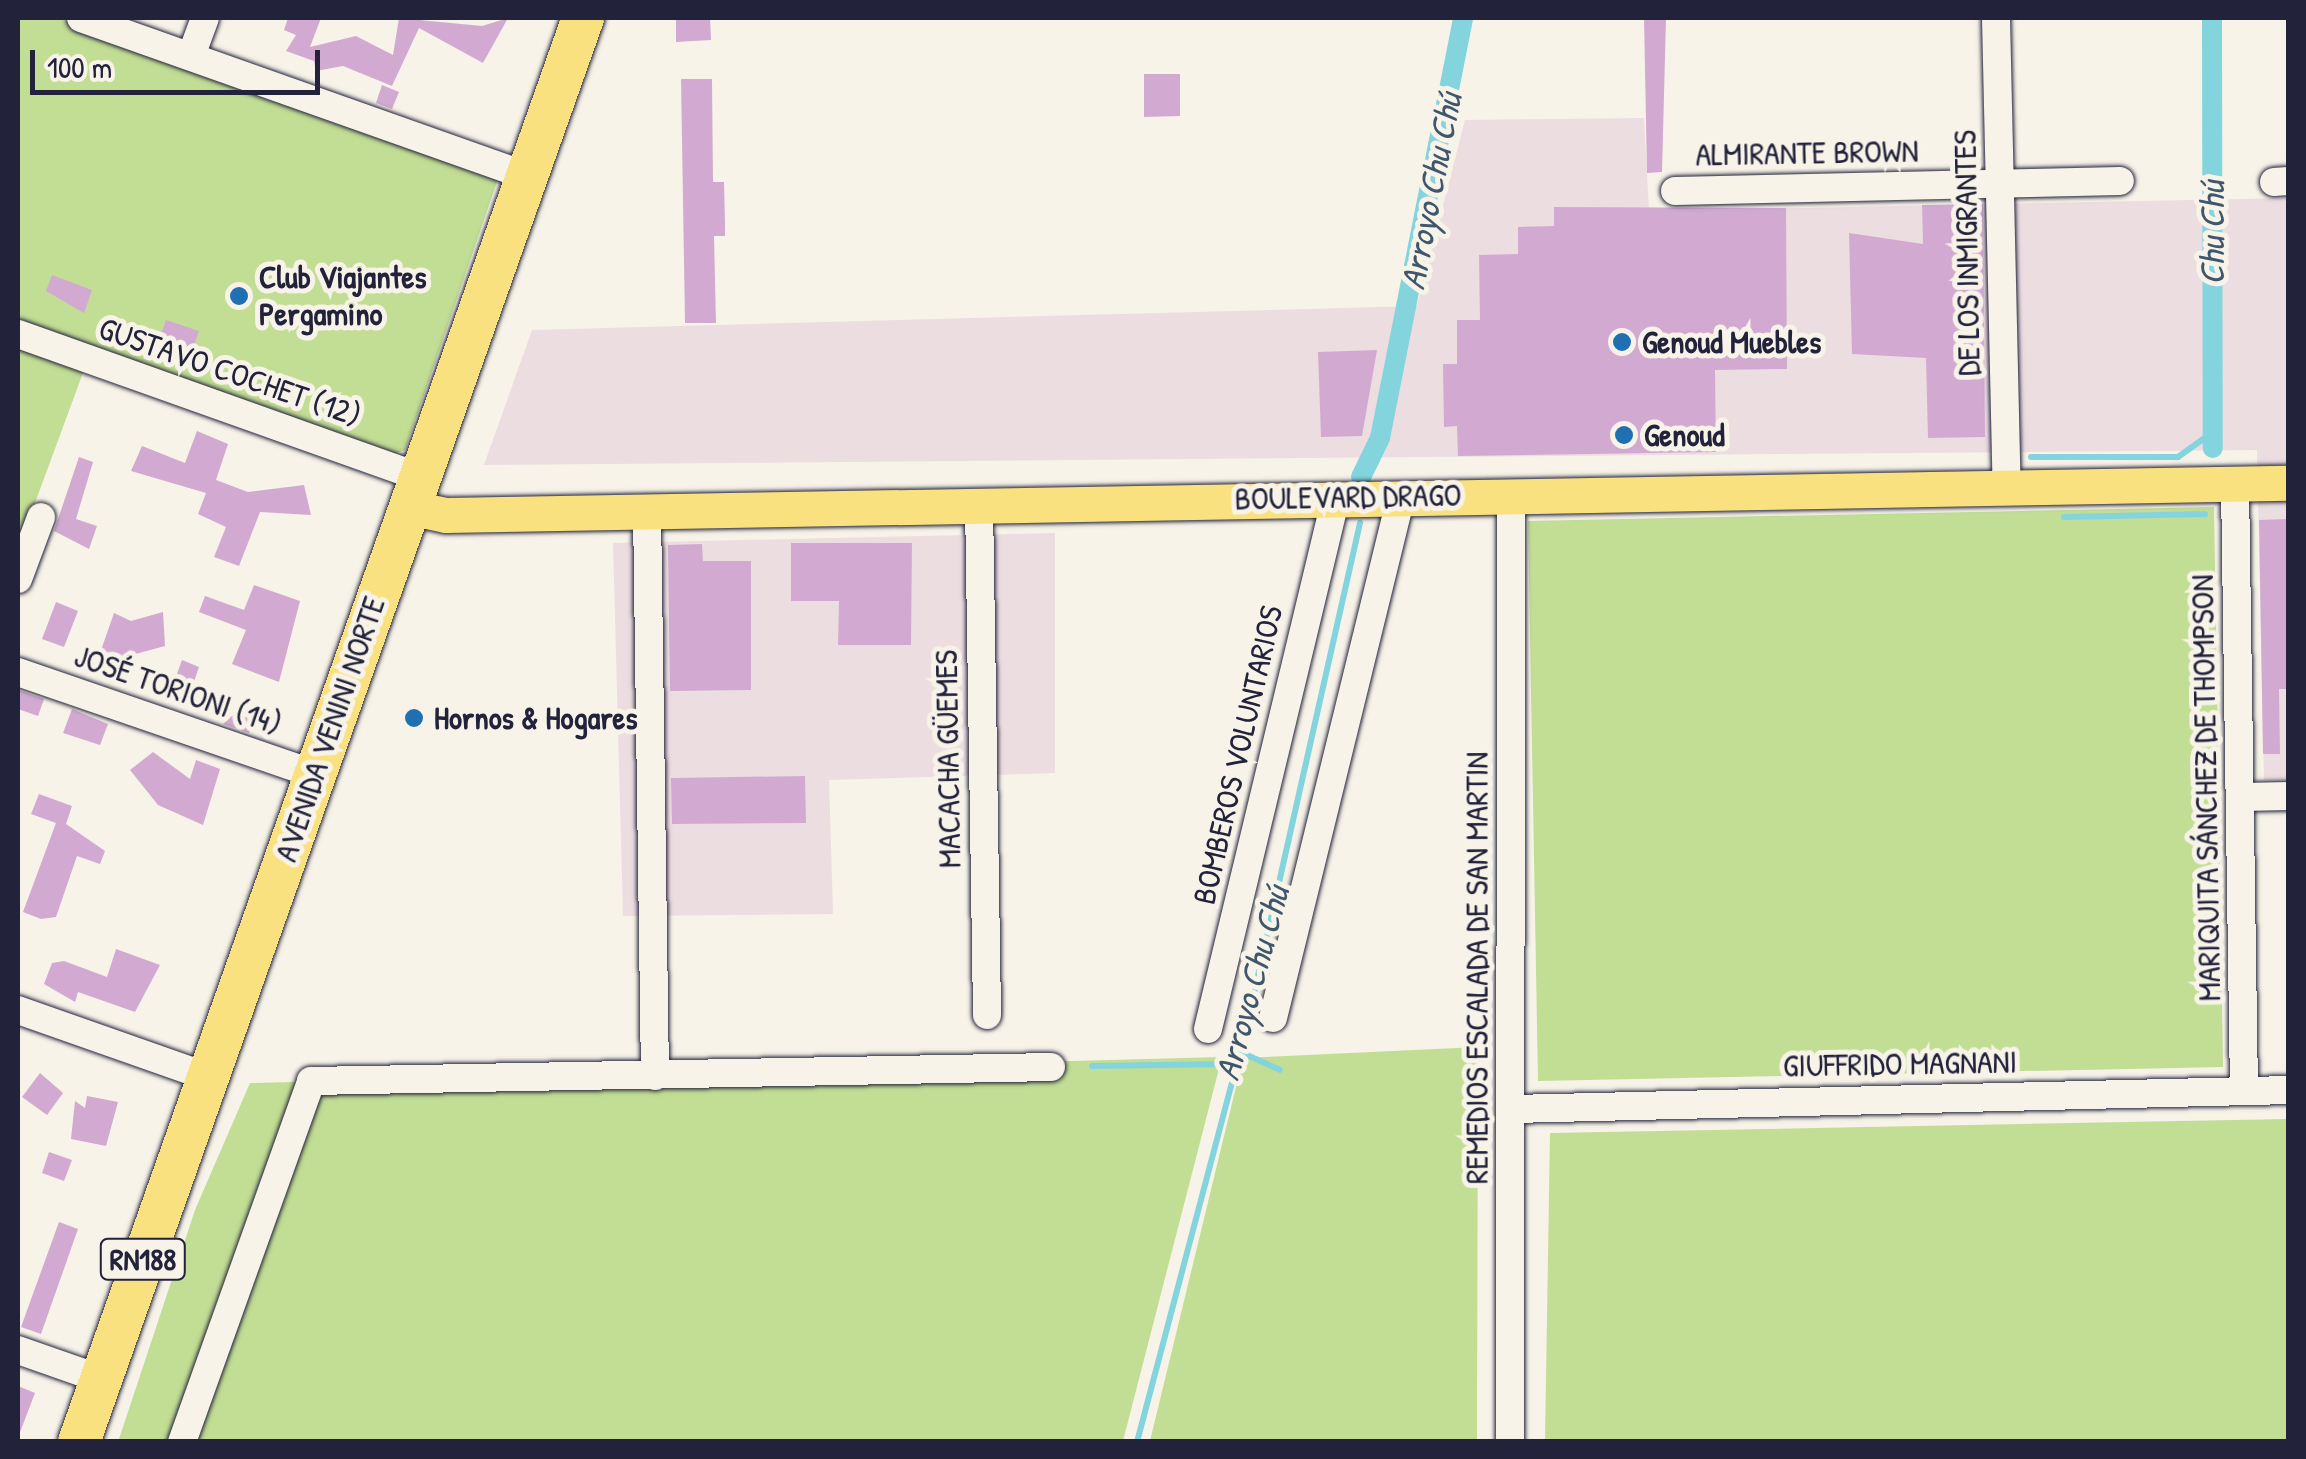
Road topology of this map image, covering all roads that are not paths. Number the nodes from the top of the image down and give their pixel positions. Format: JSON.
{"nodes":[{"id":1,"x":81,"y":18,"type":"edge"},
{"id":2,"x":205,"y":18,"type":"edge"},
{"id":3,"x":583,"y":18,"type":"edge"},
{"id":4,"x":1996,"y":18,"type":"edge"},
{"id":5,"x":191,"y":56,"type":"junction"},
{"id":6,"x":527,"y":176,"type":"junction"},
{"id":7,"x":2120,"y":181,"type":"dead end"},
{"id":8,"x":2001,"y":184,"type":"junction"},
{"id":9,"x":1675,"y":191,"type":"dead end"},
{"id":10,"x":18,"y":334,"type":"edge"},
{"id":11,"x":2288,"y":483,"type":"edge"},
{"id":12,"x":2235,"y":484,"type":"junction"},
{"id":13,"x":2008,"y":486,"type":"junction"},
{"id":14,"x":414,"y":492,"type":"junction"},
{"id":15,"x":1511,"y":494,"type":"junction"},
{"id":16,"x":1392,"y":497,"type":"junction"},
{"id":17,"x":1339,"y":498,"type":"junction"},
{"id":18,"x":979,"y":503,"type":"junction"},
{"id":19,"x":647,"y":510,"type":"junction"},
{"id":20,"x":41,"y":517,"type":"dead end"},
{"id":21,"x":18,"y":579,"type":"edge"},
{"id":22,"x":18,"y":672,"type":"edge"},
{"id":23,"x":315,"y":774,"type":"junction"},
{"id":24,"x":2288,"y":796,"type":"edge"},
{"id":25,"x":2244,"y":797,"type":"junction"},
{"id":26,"x":18,"y":1010,"type":"edge"},
{"id":27,"x":988,"y":1015,"type":"dead end"},
{"id":28,"x":1273,"y":1018,"type":"dead end"},
{"id":29,"x":1208,"y":1029,"type":"dead end"},
{"id":30,"x":1051,"y":1067,"type":"dead end"},
{"id":31,"x":655,"y":1076,"type":"junction"},
{"id":32,"x":208,"y":1078,"type":"junction"},
{"id":33,"x":2244,"y":1090,"type":"junction"},
{"id":34,"x":2288,"y":1090,"type":"edge"},
{"id":35,"x":1513,"y":1109,"type":"junction"},
{"id":36,"x":18,"y":1350,"type":"edge"},
{"id":37,"x":101,"y":1380,"type":"junction"},
{"id":38,"x":79,"y":1442,"type":"edge"},
{"id":39,"x":182,"y":1442,"type":"edge"},
{"id":40,"x":1510,"y":1442,"type":"edge"}],
"edges":[{"from":1,"to":5,"type":"street"},
{"from":2,"to":5,"type":"street"},
{"from":3,"to":6,"type":"highway","name":"AVENIDA VENINI NORTE","number":"RN188"},
{"from":4,"to":8,"type":"street","name":"DE LOS INMIGRANTES"},
{"from":5,"to":6,"type":"street"},
{"from":6,"to":14,"type":"highway","name":"AVENIDA VENINI NORTE","number":"RN188"},
{"from":7,"to":8,"type":"street","name":"ALMIRANTE BROWN"},
{"from":8,"to":9,"type":"street","name":"ALMIRANTE BROWN"},
{"from":8,"to":13,"type":"street","name":"DE LOS INMIGRANTES"},
{"from":10,"to":14,"type":"street","name":"GUSTAVO COCHET (12)"},
{"from":11,"to":12,"type":"main road","name":"BOULEVARD DRAGO"},
{"from":12,"to":13,"type":"main road","name":"BOULEVARD DRAGO"},
{"from":12,"to":25,"type":"street","name":"MARIQUITA SÁNCHEZ DE THOMPSON"},
{"from":13,"to":15,"type":"main road","name":"BOULEVARD DRAGO"},
{"from":14,"to":19,"type":"main road","name":"BOULEVARD DRAGO"},
{"from":14,"to":23,"type":"highway","name":"AVENIDA VENINI NORTE","number":"RN188"},
{"from":15,"to":16,"type":"main road","name":"BOULEVARD DRAGO"},
{"from":15,"to":35,"type":"street","name":"REMEDIOS ESCALADA DE SAN MARTIN"},
{"from":16,"to":17,"type":"main road","name":"BOULEVARD DRAGO"},
{"from":16,"to":28,"type":"street"},
{"from":17,"to":18,"type":"main road","name":"BOULEVARD DRAGO"},
{"from":17,"to":29,"type":"street","name":"BOMBEROS VOLUNTARIOS"},
{"from":18,"to":19,"type":"main road","name":"BOULEVARD DRAGO"},
{"from":18,"to":27,"type":"street","name":"MACACHA GÜEMES"},
{"from":19,"to":31,"type":"street"},
{"from":20,"to":21,"type":"street"},
{"from":22,"to":23,"type":"street","name":"JOSÉ TORIONI (14)"},
{"from":23,"to":32,"type":"highway","name":"AVENIDA VENINI NORTE","number":"RN188"},
{"from":24,"to":25,"type":"street"},
{"from":25,"to":33,"type":"street","name":"MARIQUITA SÁNCHEZ DE THOMPSON"},
{"from":26,"to":32,"type":"street"},
{"from":30,"to":31,"type":"street"},
{"from":31,"to":39,"type":"street"},
{"from":32,"to":37,"type":"highway","name":"AVENIDA VENINI NORTE","number":"RN188"},
{"from":33,"to":34,"type":"street","name":"GIUFFRIDO MAGNANI"},
{"from":33,"to":35,"type":"street","name":"GIUFFRIDO MAGNANI"},
{"from":35,"to":40,"type":"street","name":"REMEDIOS ESCALADA DE SAN MARTIN"},
{"from":36,"to":37,"type":"street"},
{"from":37,"to":38,"type":"highway","name":"AVENIDA VENINI NORTE","number":"RN188"}]}
